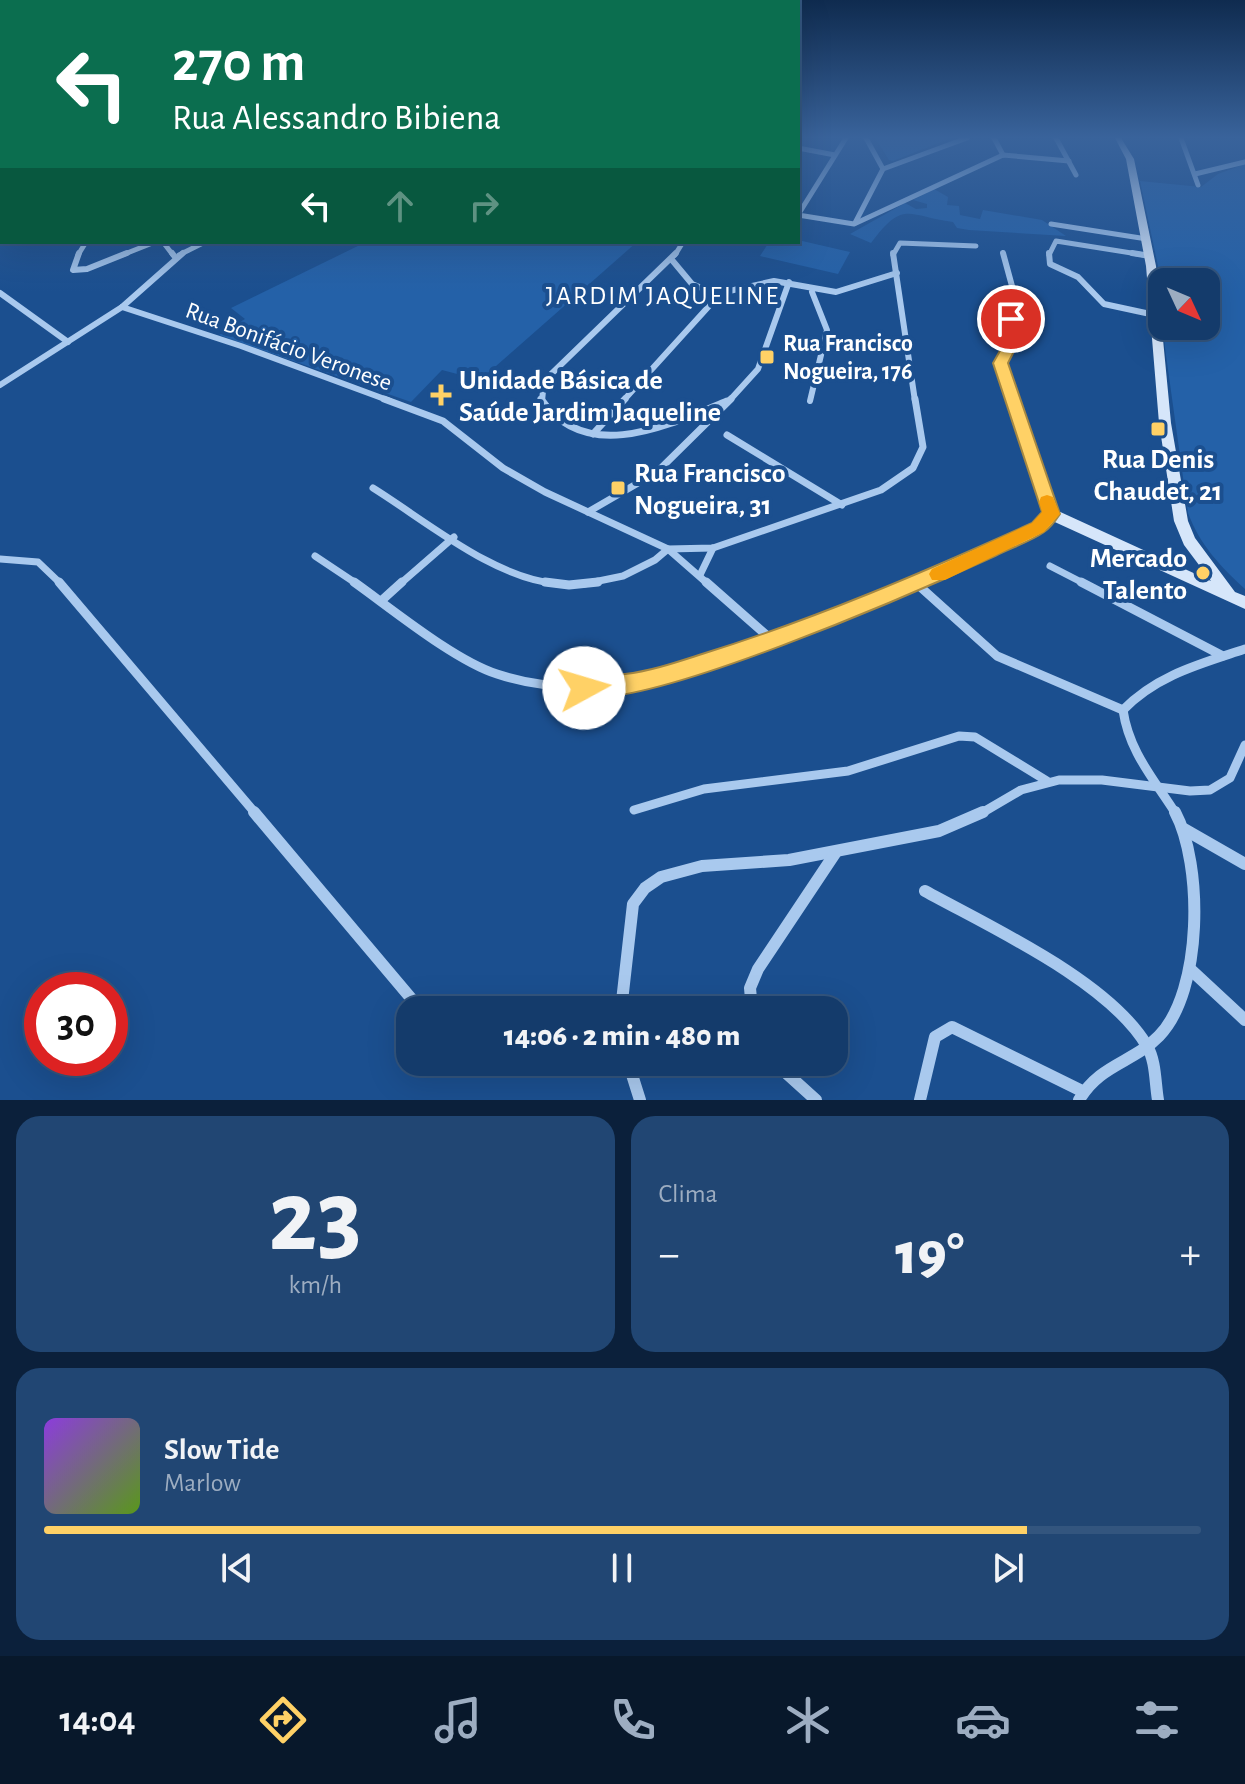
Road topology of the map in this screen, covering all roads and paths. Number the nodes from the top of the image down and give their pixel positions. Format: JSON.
{"nodes":[{"id":1,"x":814,"y":189,"type":"edge"},
{"id":2,"x":872,"y":189,"type":"edge"},
{"id":3,"x":929,"y":189,"type":"edge"},
{"id":4,"x":1136,"y":189,"type":"edge"},
{"id":5,"x":800,"y":212,"type":"edge"},
{"id":6,"x":800,"y":215,"type":"edge"},
{"id":7,"x":854,"y":224,"type":"junction"},
{"id":8,"x":1051,"y":224,"type":"dead end"},
{"id":9,"x":1147,"y":239,"type":"junction"},
{"id":10,"x":85,"y":244,"type":"edge"},
{"id":11,"x":150,"y":244,"type":"edge"},
{"id":12,"x":165,"y":244,"type":"edge"},
{"id":13,"x":201,"y":244,"type":"edge"},
{"id":14,"x":682,"y":244,"type":"edge"},
{"id":15,"x":976,"y":246,"type":"dead end"},
{"id":16,"x":1003,"y":253,"type":"dead end"},
{"id":17,"x":1150,"y":256,"type":"junction"},
{"id":18,"x":175,"y":257,"type":"junction"},
{"id":19,"x":672,"y":260,"type":"junction"},
{"id":20,"x":1151,"y":268,"type":"edge"},
{"id":21,"x":897,"y":273,"type":"junction"},
{"id":22,"x":789,"y":282,"type":"junction"},
{"id":23,"x":812,"y":292,"type":"junction"},
{"id":24,"x":0,"y":293,"type":"edge"},
{"id":25,"x":719,"y":295,"type":"junction"},
{"id":26,"x":122,"y":307,"type":"junction"},
{"id":27,"x":1148,"y":313,"type":"edge"},
{"id":28,"x":1157,"y":340,"type":"edge"},
{"id":29,"x":68,"y":342,"type":"junction"},
{"id":30,"x":0,"y":385,"type":"edge"},
{"id":31,"x":727,"y":401,"type":"junction"},
{"id":32,"x":810,"y":402,"type":"dead end"},
{"id":33,"x":680,"y":421,"type":"junction"},
{"id":34,"x":699,"y":431,"type":"junction"},
{"id":35,"x":593,"y":434,"type":"junction"},
{"id":36,"x":727,"y":435,"type":"dead end"},
{"id":37,"x":373,"y":488,"type":"dead end"},
{"id":38,"x":842,"y":505,"type":"junction"},
{"id":39,"x":588,"y":512,"type":"junction"},
{"id":40,"x":1051,"y":514,"type":"junction"},
{"id":41,"x":454,"y":537,"type":"junction"},
{"id":42,"x":713,"y":548,"type":"junction"},
{"id":43,"x":668,"y":549,"type":"junction"},
{"id":44,"x":315,"y":556,"type":"dead end"},
{"id":45,"x":0,"y":559,"type":"edge"},
{"id":46,"x":1050,"y":566,"type":"dead end"},
{"id":47,"x":700,"y":575,"type":"junction"},
{"id":48,"x":917,"y":584,"type":"junction"},
{"id":49,"x":1229,"y":594,"type":"junction"},
{"id":50,"x":381,"y":601,"type":"junction"},
{"id":51,"x":1245,"y":603,"type":"edge"},
{"id":52,"x":772,"y":640,"type":"junction"},
{"id":53,"x":1245,"y":649,"type":"edge"},
{"id":54,"x":1223,"y":656,"type":"junction"},
{"id":55,"x":1123,"y":710,"type":"junction"},
{"id":56,"x":1245,"y":745,"type":"edge"},
{"id":57,"x":1241,"y":774,"type":"edge"},
{"id":58,"x":1047,"y":781,"type":"junction"},
{"id":59,"x":1158,"y":785,"type":"junction"},
{"id":60,"x":634,"y":810,"type":"dead end"},
{"id":61,"x":1184,"y":829,"type":"junction"},
{"id":62,"x":836,"y":852,"type":"junction"},
{"id":63,"x":1245,"y":864,"type":"edge"},
{"id":64,"x":925,"y":891,"type":"dead end"},
{"id":65,"x":1190,"y":969,"type":"junction"},
{"id":66,"x":409,"y":996,"type":"edge"},
{"id":67,"x":623,"y":996,"type":"edge"},
{"id":68,"x":751,"y":996,"type":"edge"},
{"id":69,"x":1245,"y":1020,"type":"edge"},
{"id":70,"x":1149,"y":1048,"type":"junction"},
{"id":71,"x":632,"y":1076,"type":"edge"},
{"id":72,"x":789,"y":1076,"type":"edge"},
{"id":73,"x":1080,"y":1096,"type":"edge"},
{"id":74,"x":640,"y":1100,"type":"edge"},
{"id":75,"x":816,"y":1100,"type":"edge"},
{"id":76,"x":920,"y":1100,"type":"edge"},
{"id":77,"x":1158,"y":1100,"type":"edge"}],
"edges":[{"from":1,"to":5,"type":"street"},
{"from":2,"to":7,"type":"street"},
{"from":3,"to":7,"type":"street"},
{"from":4,"to":9,"type":"street"},
{"from":6,"to":7,"type":"street"},
{"from":8,"to":9,"type":"street"},
{"from":9,"to":17,"type":"street"},
{"from":10,"to":11,"type":"street"},
{"from":12,"to":18,"type":"street"},
{"from":13,"to":18,"type":"street"},
{"from":14,"to":19,"type":"street"},
{"from":15,"to":21,"type":"street"},
{"from":16,"to":40,"type":"street"},
{"from":17,"to":20,"type":"street"},
{"from":17,"to":27,"type":"street"},
{"from":18,"to":26,"type":"street"},
{"from":19,"to":25,"type":"street"},
{"from":19,"to":35,"type":"street"},
{"from":21,"to":23,"type":"street"},
{"from":21,"to":38,"type":"street"},
{"from":22,"to":23,"type":"street"},
{"from":22,"to":25,"type":"street"},
{"from":22,"to":31,"type":"street"},
{"from":23,"to":32,"type":"street"},
{"from":24,"to":29,"type":"street"},
{"from":25,"to":35,"type":"street"},
{"from":26,"to":29,"type":"street"},
{"from":26,"to":39,"type":"street","name":"Rua Bonifácio Veronese"},
{"from":28,"to":49,"type":"street"},
{"from":29,"to":30,"type":"street"},
{"from":31,"to":33,"type":"street"},
{"from":31,"to":34,"type":"street"},
{"from":33,"to":34,"type":"street"},
{"from":33,"to":35,"type":"street"},
{"from":34,"to":39,"type":"street"},
{"from":36,"to":38,"type":"street"},
{"from":37,"to":41,"type":"street"},
{"from":38,"to":42,"type":"street"},
{"from":39,"to":43,"type":"street","name":"Rua Bonifácio Veronese"},
{"from":40,"to":48,"type":"street"},
{"from":40,"to":49,"type":"street"},
{"from":41,"to":43,"type":"street"},
{"from":41,"to":50,"type":"street"},
{"from":42,"to":43,"type":"street"},
{"from":42,"to":47,"type":"street"},
{"from":43,"to":47,"type":"street"},
{"from":44,"to":50,"type":"street"},
{"from":45,"to":66,"type":"street"},
{"from":46,"to":54,"type":"street"},
{"from":47,"to":52,"type":"street"},
{"from":48,"to":52,"type":"street"},
{"from":48,"to":55,"type":"street"},
{"from":49,"to":51,"type":"street"},
{"from":50,"to":52,"type":"street"},
{"from":53,"to":54,"type":"street"},
{"from":54,"to":55,"type":"street"},
{"from":55,"to":59,"type":"street"},
{"from":56,"to":57,"type":"street"},
{"from":57,"to":59,"type":"street"},
{"from":58,"to":59,"type":"street"},
{"from":58,"to":60,"type":"street"},
{"from":58,"to":62,"type":"street"},
{"from":59,"to":61,"type":"street"},
{"from":61,"to":63,"type":"street"},
{"from":61,"to":65,"type":"street"},
{"from":62,"to":67,"type":"street"},
{"from":62,"to":68,"type":"street"},
{"from":64,"to":70,"type":"street"},
{"from":65,"to":69,"type":"street"},
{"from":65,"to":70,"type":"street"},
{"from":70,"to":73,"type":"street"},
{"from":70,"to":77,"type":"street"},
{"from":71,"to":74,"type":"street"},
{"from":72,"to":75,"type":"street"},
{"from":73,"to":76,"type":"street"}]}
